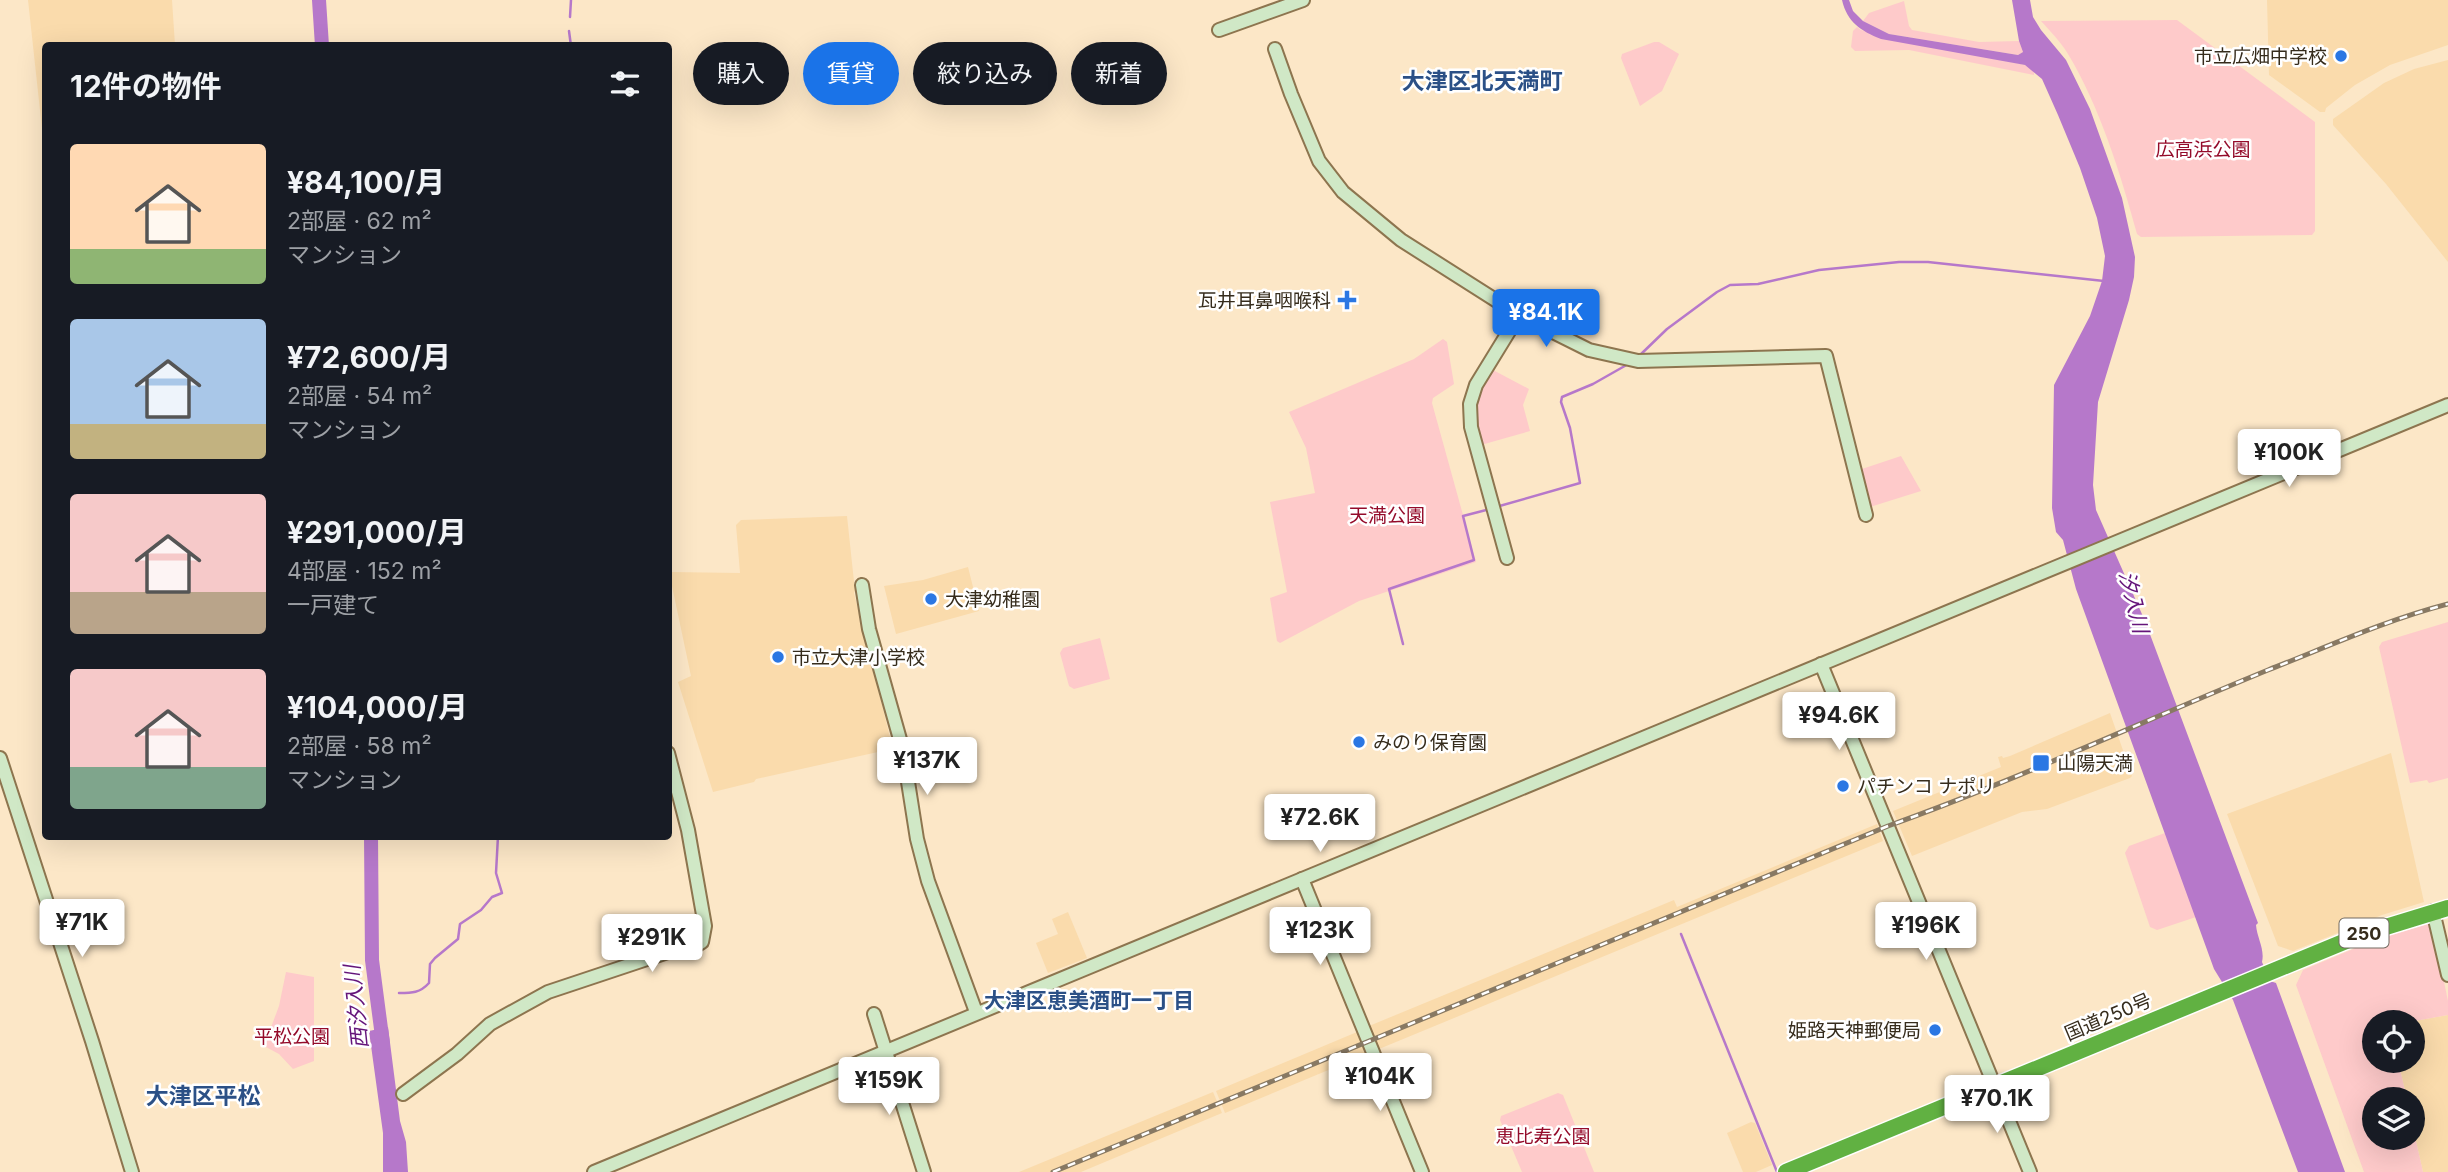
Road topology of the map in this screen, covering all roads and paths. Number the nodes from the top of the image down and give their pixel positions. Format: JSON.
{"nodes":[{"id":1,"x":1304,"y":0,"type":"edge"},
{"id":2,"x":1219,"y":30,"type":"dead end"},
{"id":3,"x":1275,"y":49,"type":"dead end"},
{"id":4,"x":1519,"y":315,"type":"junction"},
{"id":5,"x":2448,"y":405,"type":"edge"},
{"id":6,"x":1866,"y":514,"type":"dead end"},
{"id":7,"x":1507,"y":558,"type":"dead end"},
{"id":8,"x":862,"y":585,"type":"dead end"},
{"id":9,"x":1821,"y":664,"type":"junction"},
{"id":10,"x":0,"y":758,"type":"edge"},
{"id":11,"x":672,"y":768,"type":"edge"},
{"id":12,"x":1302,"y":879,"type":"junction"},
{"id":13,"x":2440,"y":910,"type":"edge"},
{"id":14,"x":2448,"y":975,"type":"edge"},
{"id":15,"x":976,"y":1012,"type":"junction"},
{"id":16,"x":874,"y":1014,"type":"dead end"},
{"id":17,"x":886,"y":1052,"type":"junction"},
{"id":18,"x":1995,"y":1086,"type":"junction"},
{"id":19,"x":402,"y":1094,"type":"dead end"},
{"id":20,"x":131,"y":1172,"type":"edge"},
{"id":21,"x":594,"y":1172,"type":"edge"},
{"id":22,"x":924,"y":1172,"type":"edge"},
{"id":23,"x":1422,"y":1172,"type":"edge"},
{"id":24,"x":1786,"y":1172,"type":"edge"},
{"id":25,"x":2030,"y":1172,"type":"edge"}],
"edges":[{"from":1,"to":2,"type":"street"},
{"from":3,"to":4,"type":"street"},
{"from":4,"to":6,"type":"street"},
{"from":4,"to":7,"type":"street"},
{"from":5,"to":9,"type":"street"},
{"from":8,"to":15,"type":"street"},
{"from":9,"to":12,"type":"street"},
{"from":9,"to":18,"type":"street"},
{"from":10,"to":20,"type":"street"},
{"from":11,"to":19,"type":"street"},
{"from":12,"to":15,"type":"street"},
{"from":12,"to":23,"type":"street"},
{"from":13,"to":14,"type":"street"},
{"from":13,"to":18,"type":"highway","name":"国道250号","number":"250"},
{"from":15,"to":17,"type":"street"},
{"from":16,"to":17,"type":"street"},
{"from":17,"to":21,"type":"street"},
{"from":17,"to":22,"type":"street"},
{"from":18,"to":24,"type":"highway","name":"国道250号","number":"250"},
{"from":18,"to":25,"type":"street"}]}
